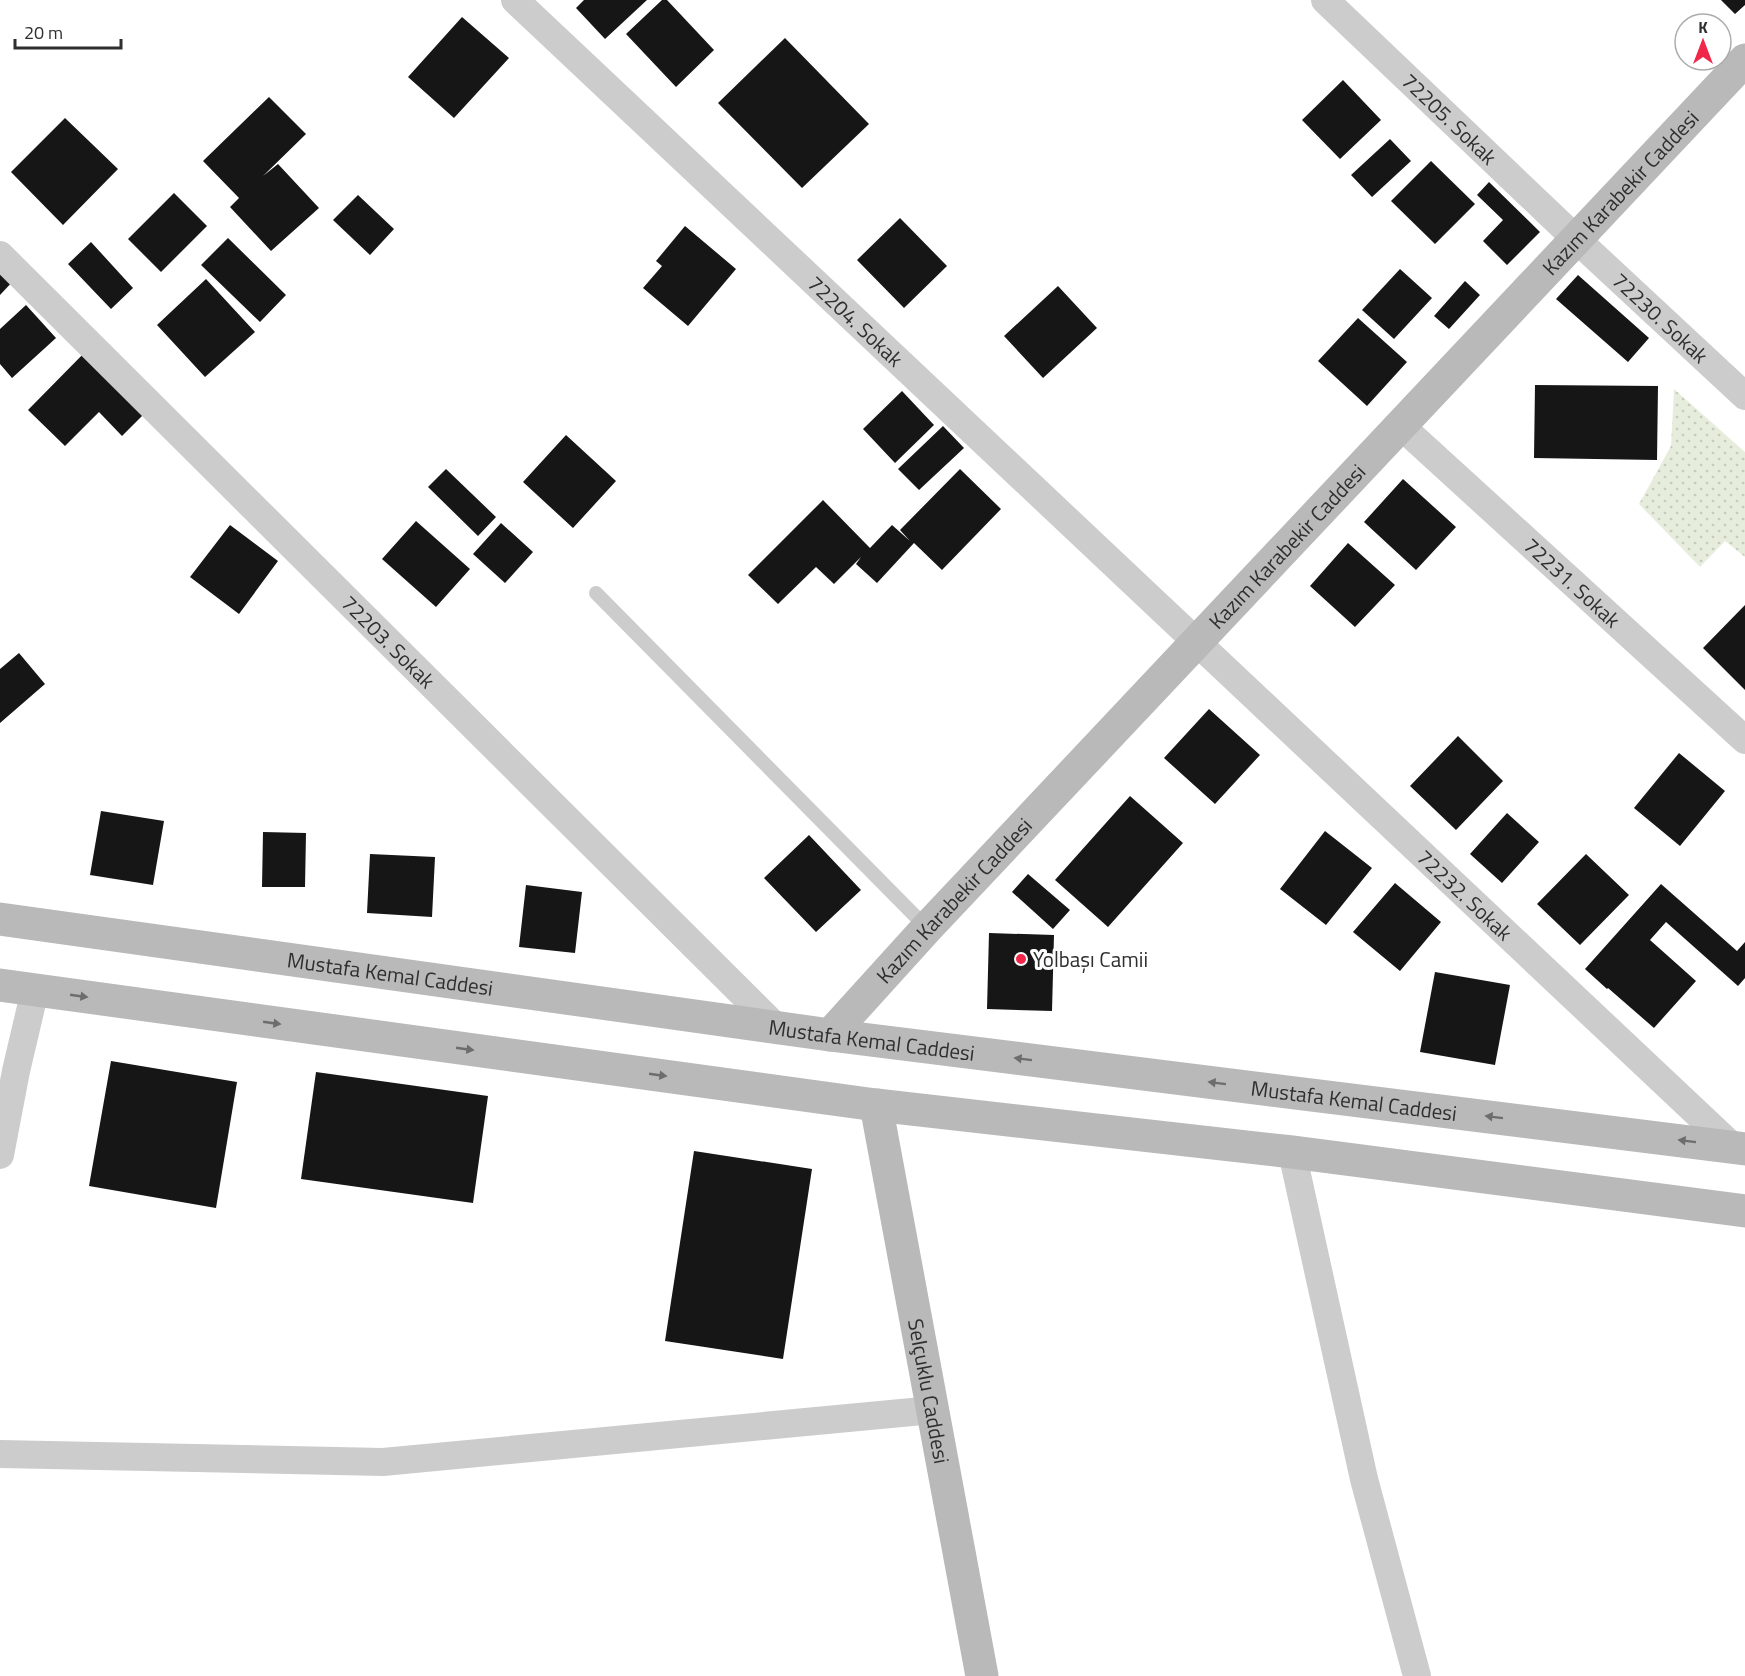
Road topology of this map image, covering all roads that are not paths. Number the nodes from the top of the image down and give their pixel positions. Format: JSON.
{"nodes":[{"id":1,"x":515,"y":0,"type":"edge"},
{"id":2,"x":1324,"y":0,"type":"edge"},
{"id":3,"x":1745,"y":60,"type":"edge"},
{"id":4,"x":1576,"y":239,"type":"junction"},
{"id":5,"x":0,"y":255,"type":"edge"},
{"id":6,"x":1745,"y":396,"type":"edge"},
{"id":7,"x":1401,"y":426,"type":"junction"},
{"id":8,"x":596,"y":593,"type":"dead end"},
{"id":9,"x":1197,"y":641,"type":"junction"},
{"id":10,"x":1745,"y":740,"type":"edge"},
{"id":11,"x":0,"y":919,"type":"edge"},
{"id":12,"x":927,"y":928,"type":"junction"},
{"id":13,"x":0,"y":985,"type":"edge"},
{"id":14,"x":35,"y":990,"type":"junction"},
{"id":15,"x":776,"y":1027,"type":"junction"},
{"id":16,"x":830,"y":1035,"type":"junction"},
{"id":17,"x":876,"y":1105,"type":"junction"},
{"id":18,"x":1740,"y":1148,"type":"edge"},
{"id":19,"x":1292,"y":1152,"type":"junction"},
{"id":20,"x":0,"y":1155,"type":"edge"},
{"id":21,"x":1745,"y":1211,"type":"edge"},
{"id":22,"x":933,"y":1410,"type":"junction"},
{"id":23,"x":0,"y":1454,"type":"edge"},
{"id":24,"x":982,"y":1676,"type":"edge"},
{"id":25,"x":1418,"y":1676,"type":"edge"}],
"edges":[{"from":1,"to":9,"type":"street","name":"72204. Sokak"},
{"from":2,"to":4,"type":"street","name":"72205. Sokak"},
{"from":3,"to":4,"type":"main road","name":"Kazım Karabekir Caddesi"},
{"from":4,"to":6,"type":"street","name":"72230. Sokak"},
{"from":4,"to":7,"type":"main road","name":"Kazım Karabekir Caddesi"},
{"from":5,"to":15,"type":"street","name":"72203. Sokak"},
{"from":7,"to":9,"type":"main road","name":"Kazım Karabekir Caddesi"},
{"from":7,"to":10,"type":"street","name":"72231. Sokak"},
{"from":8,"to":12,"type":"lane"},
{"from":9,"to":12,"type":"main road","name":"Kazım Karabekir Caddesi"},
{"from":9,"to":18,"type":"street","name":"72232. Sokak"},
{"from":11,"to":15,"type":"main road","name":"Mustafa Kemal Caddesi"},
{"from":12,"to":16,"type":"main road","name":"Kazım Karabekir Caddesi"},
{"from":13,"to":14,"type":"main road"},
{"from":14,"to":17,"type":"main road","one_way":true},
{"from":14,"to":20,"type":"street"},
{"from":15,"to":16,"type":"main road","name":"Mustafa Kemal Caddesi"},
{"from":18,"to":16,"type":"main road","name":"Mustafa Kemal Caddesi","one_way":true},
{"from":17,"to":19,"type":"main road"},
{"from":17,"to":22,"type":"main road","name":"Selçuklu Caddesi"},
{"from":19,"to":21,"type":"main road"},
{"from":19,"to":25,"type":"street"},
{"from":22,"to":23,"type":"street"},
{"from":22,"to":24,"type":"main road","name":"Selçuklu Caddesi"}]}
